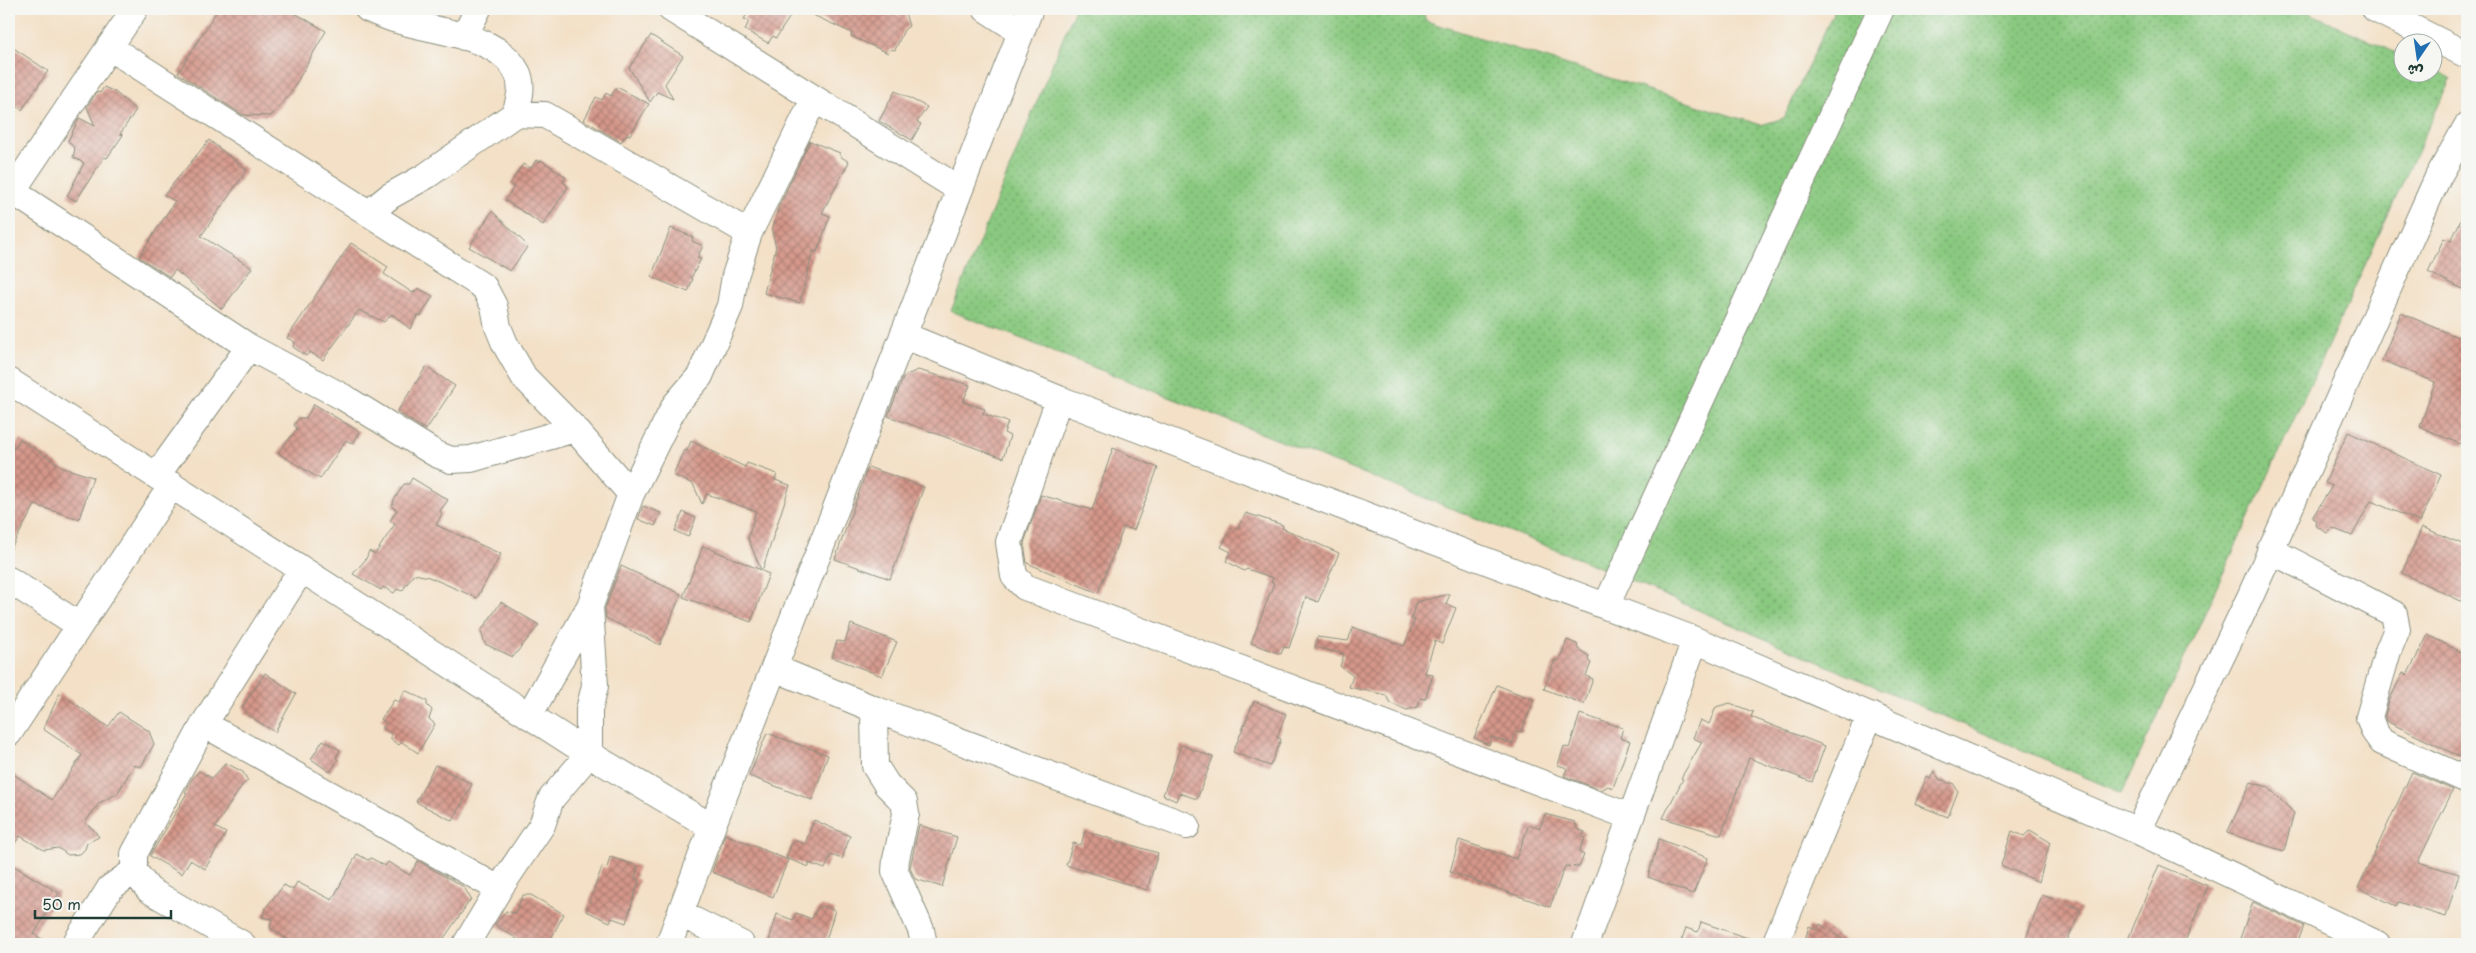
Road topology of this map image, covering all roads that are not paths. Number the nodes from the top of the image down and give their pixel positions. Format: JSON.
{"nodes":[{"id":1,"x":135,"y":9,"type":"edge"},
{"id":2,"x":368,"y":9,"type":"edge"},
{"id":3,"x":478,"y":9,"type":"edge"},
{"id":4,"x":671,"y":9,"type":"edge"},
{"id":5,"x":986,"y":9,"type":"edge"},
{"id":6,"x":1881,"y":9,"type":"edge"},
{"id":7,"x":2375,"y":9,"type":"edge"},
{"id":8,"x":1025,"y":20,"type":"edge"},
{"id":9,"x":464,"y":37,"type":"junction"},
{"id":10,"x":109,"y":47,"type":"junction"},
{"id":11,"x":2467,"y":54,"type":"edge"},
{"id":12,"x":814,"y":99,"type":"junction"},
{"id":13,"x":515,"y":114,"type":"junction"},
{"id":14,"x":2467,"y":126,"type":"edge"},
{"id":15,"x":959,"y":189,"type":"junction"},
{"id":16,"x":11,"y":193,"type":"edge"},
{"id":17,"x":369,"y":213,"type":"junction"},
{"id":18,"x":749,"y":233,"type":"junction"},
{"id":19,"x":903,"y":335,"type":"junction"},
{"id":20,"x":249,"y":347,"type":"junction"},
{"id":21,"x":9,"y":381,"type":"edge"},
{"id":22,"x":1059,"y":399,"type":"junction"},
{"id":23,"x":575,"y":429,"type":"junction"},
{"id":24,"x":165,"y":480,"type":"junction"},
{"id":25,"x":631,"y":494,"type":"junction"},
{"id":26,"x":2270,"y":550,"type":"junction"},
{"id":27,"x":301,"y":570,"type":"junction"},
{"id":28,"x":9,"y":580,"type":"edge"},
{"id":29,"x":590,"y":606,"type":"junction"},
{"id":30,"x":1606,"y":606,"type":"junction"},
{"id":31,"x":79,"y":625,"type":"junction"},
{"id":32,"x":1695,"y":640,"type":"junction"},
{"id":33,"x":774,"y":668,"type":"junction"},
{"id":34,"x":874,"y":709,"type":"junction"},
{"id":35,"x":529,"y":716,"type":"junction"},
{"id":36,"x":1870,"y":716,"type":"junction"},
{"id":37,"x":204,"y":724,"type":"junction"},
{"id":38,"x":9,"y":733,"type":"edge"},
{"id":39,"x":589,"y":754,"type":"junction"},
{"id":40,"x":2467,"y":780,"type":"edge"},
{"id":41,"x":1631,"y":817,"type":"junction"},
{"id":42,"x":1188,"y":826,"type":"dead end"},
{"id":43,"x":712,"y":827,"type":"junction"},
{"id":44,"x":2138,"y":831,"type":"junction"},
{"id":45,"x":134,"y":872,"type":"junction"},
{"id":46,"x":499,"y":889,"type":"junction"},
{"id":47,"x":681,"y":914,"type":"junction"},
{"id":48,"x":75,"y":944,"type":"edge"},
{"id":49,"x":242,"y":944,"type":"edge"},
{"id":50,"x":466,"y":944,"type":"edge"},
{"id":51,"x":669,"y":944,"type":"edge"},
{"id":52,"x":741,"y":944,"type":"edge"},
{"id":53,"x":924,"y":944,"type":"edge"},
{"id":54,"x":1585,"y":944,"type":"edge"},
{"id":55,"x":1775,"y":944,"type":"edge"},
{"id":56,"x":2377,"y":944,"type":"edge"}],
"edges":[{"from":1,"to":10,"type":"street"},
{"from":2,"to":9,"type":"street"},
{"from":3,"to":9,"type":"street"},
{"from":4,"to":12,"type":"street"},
{"from":5,"to":8,"type":"street"},
{"from":6,"to":30,"type":"street"},
{"from":7,"to":11,"type":"street"},
{"from":8,"to":15,"type":"street"},
{"from":9,"to":13,"type":"street"},
{"from":10,"to":16,"type":"street"},
{"from":10,"to":17,"type":"street"},
{"from":12,"to":15,"type":"street"},
{"from":12,"to":18,"type":"street"},
{"from":13,"to":17,"type":"street"},
{"from":13,"to":18,"type":"street"},
{"from":14,"to":26,"type":"street"},
{"from":15,"to":19,"type":"street"},
{"from":16,"to":20,"type":"street"},
{"from":17,"to":23,"type":"street"},
{"from":18,"to":25,"type":"street"},
{"from":19,"to":22,"type":"street"},
{"from":19,"to":33,"type":"street"},
{"from":20,"to":23,"type":"street"},
{"from":20,"to":24,"type":"street"},
{"from":21,"to":24,"type":"street"},
{"from":22,"to":30,"type":"street"},
{"from":22,"to":41,"type":"street"},
{"from":23,"to":25,"type":"street"},
{"from":24,"to":27,"type":"street"},
{"from":24,"to":31,"type":"street"},
{"from":25,"to":29,"type":"street"},
{"from":26,"to":40,"type":"street"},
{"from":26,"to":44,"type":"street"},
{"from":27,"to":35,"type":"street"},
{"from":27,"to":37,"type":"street"},
{"from":28,"to":31,"type":"street"},
{"from":29,"to":35,"type":"street"},
{"from":29,"to":39,"type":"street"},
{"from":30,"to":32,"type":"street"},
{"from":31,"to":38,"type":"street"},
{"from":32,"to":36,"type":"street"},
{"from":32,"to":41,"type":"street"},
{"from":33,"to":34,"type":"street"},
{"from":33,"to":43,"type":"street"},
{"from":34,"to":42,"type":"street"},
{"from":34,"to":53,"type":"street"},
{"from":35,"to":39,"type":"street"},
{"from":36,"to":44,"type":"street"},
{"from":36,"to":55,"type":"street"},
{"from":37,"to":45,"type":"street"},
{"from":37,"to":46,"type":"street"},
{"from":39,"to":43,"type":"street"},
{"from":39,"to":46,"type":"street"},
{"from":41,"to":54,"type":"street"},
{"from":43,"to":47,"type":"street"},
{"from":44,"to":56,"type":"street"},
{"from":45,"to":48,"type":"street"},
{"from":45,"to":49,"type":"street"},
{"from":46,"to":50,"type":"street"},
{"from":47,"to":51,"type":"street"},
{"from":47,"to":52,"type":"street"}]}
